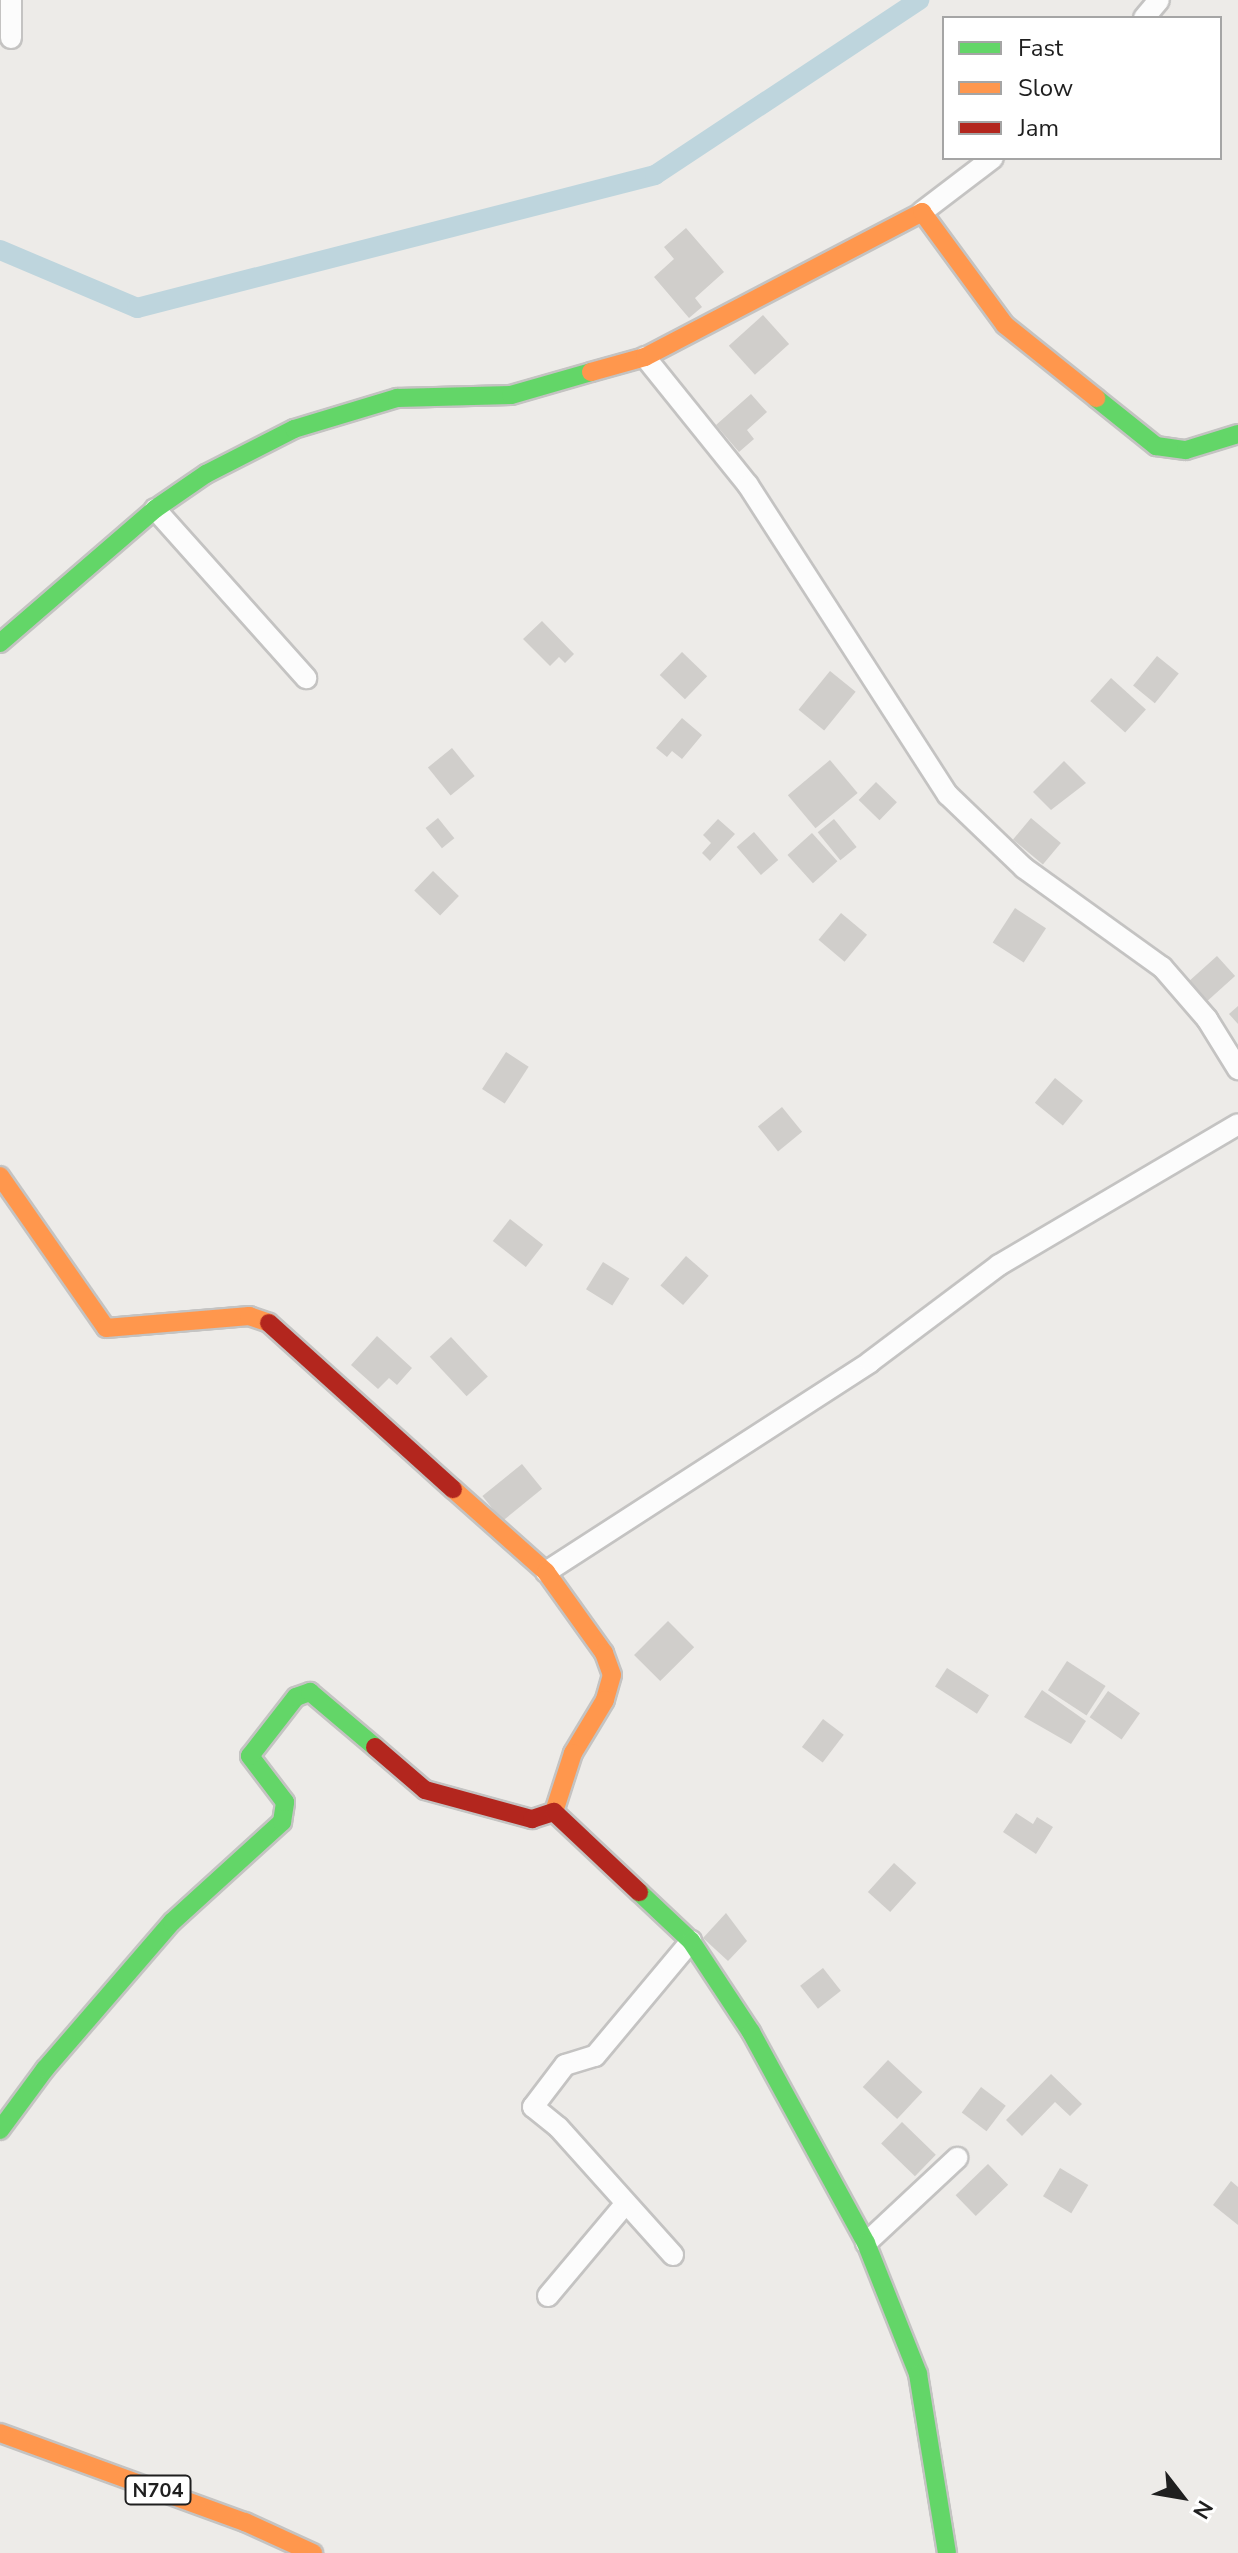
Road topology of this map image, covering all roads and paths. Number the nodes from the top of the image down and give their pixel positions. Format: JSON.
{"nodes":[{"id":1,"x":11,"y":0,"type":"edge"},
{"id":2,"x":1159,"y":0,"type":"edge"},
{"id":3,"x":1146,"y":16,"type":"edge"},
{"id":4,"x":11,"y":38,"type":"dead end"},
{"id":5,"x":990,"y":160,"type":"edge"},
{"id":6,"x":922,"y":212,"type":"junction"},
{"id":7,"x":645,"y":357,"type":"junction"},
{"id":8,"x":1238,"y":434,"type":"edge"},
{"id":9,"x":155,"y":509,"type":"junction"},
{"id":10,"x":0,"y":643,"type":"edge"},
{"id":11,"x":306,"y":678,"type":"dead end"},
{"id":12,"x":1238,"y":1069,"type":"edge"},
{"id":13,"x":1238,"y":1124,"type":"edge"},
{"id":14,"x":0,"y":1176,"type":"edge"},
{"id":15,"x":546,"y":1572,"type":"junction"},
{"id":16,"x":554,"y":1812,"type":"junction"},
{"id":17,"x":691,"y":1941,"type":"junction"},
{"id":18,"x":0,"y":2130,"type":"edge"},
{"id":19,"x":957,"y":2158,"type":"dead end"},
{"id":20,"x":626,"y":2203,"type":"junction"},
{"id":21,"x":866,"y":2243,"type":"junction"},
{"id":22,"x":673,"y":2255,"type":"dead end"},
{"id":23,"x":548,"y":2296,"type":"dead end"},
{"id":24,"x":0,"y":2433,"type":"edge"},
{"id":25,"x":313,"y":2553,"type":"edge"},
{"id":26,"x":947,"y":2553,"type":"edge"}],
"edges":[{"from":1,"to":4,"type":"street"},
{"from":2,"to":3,"type":"street"},
{"from":5,"to":6,"type":"street"},
{"from":6,"to":7,"type":"main road"},
{"from":6,"to":8,"type":"main road"},
{"from":7,"to":9,"type":"main road"},
{"from":7,"to":12,"type":"street"},
{"from":9,"to":10,"type":"main road"},
{"from":9,"to":11,"type":"street"},
{"from":13,"to":15,"type":"street"},
{"from":14,"to":15,"type":"main road"},
{"from":15,"to":16,"type":"main road"},
{"from":16,"to":17,"type":"main road"},
{"from":16,"to":18,"type":"main road"},
{"from":17,"to":20,"type":"street"},
{"from":17,"to":21,"type":"main road"},
{"from":19,"to":21,"type":"street"},
{"from":20,"to":22,"type":"street"},
{"from":20,"to":23,"type":"street"},
{"from":21,"to":26,"type":"main road"},
{"from":24,"to":25,"type":"main road","number":"N704"}]}
